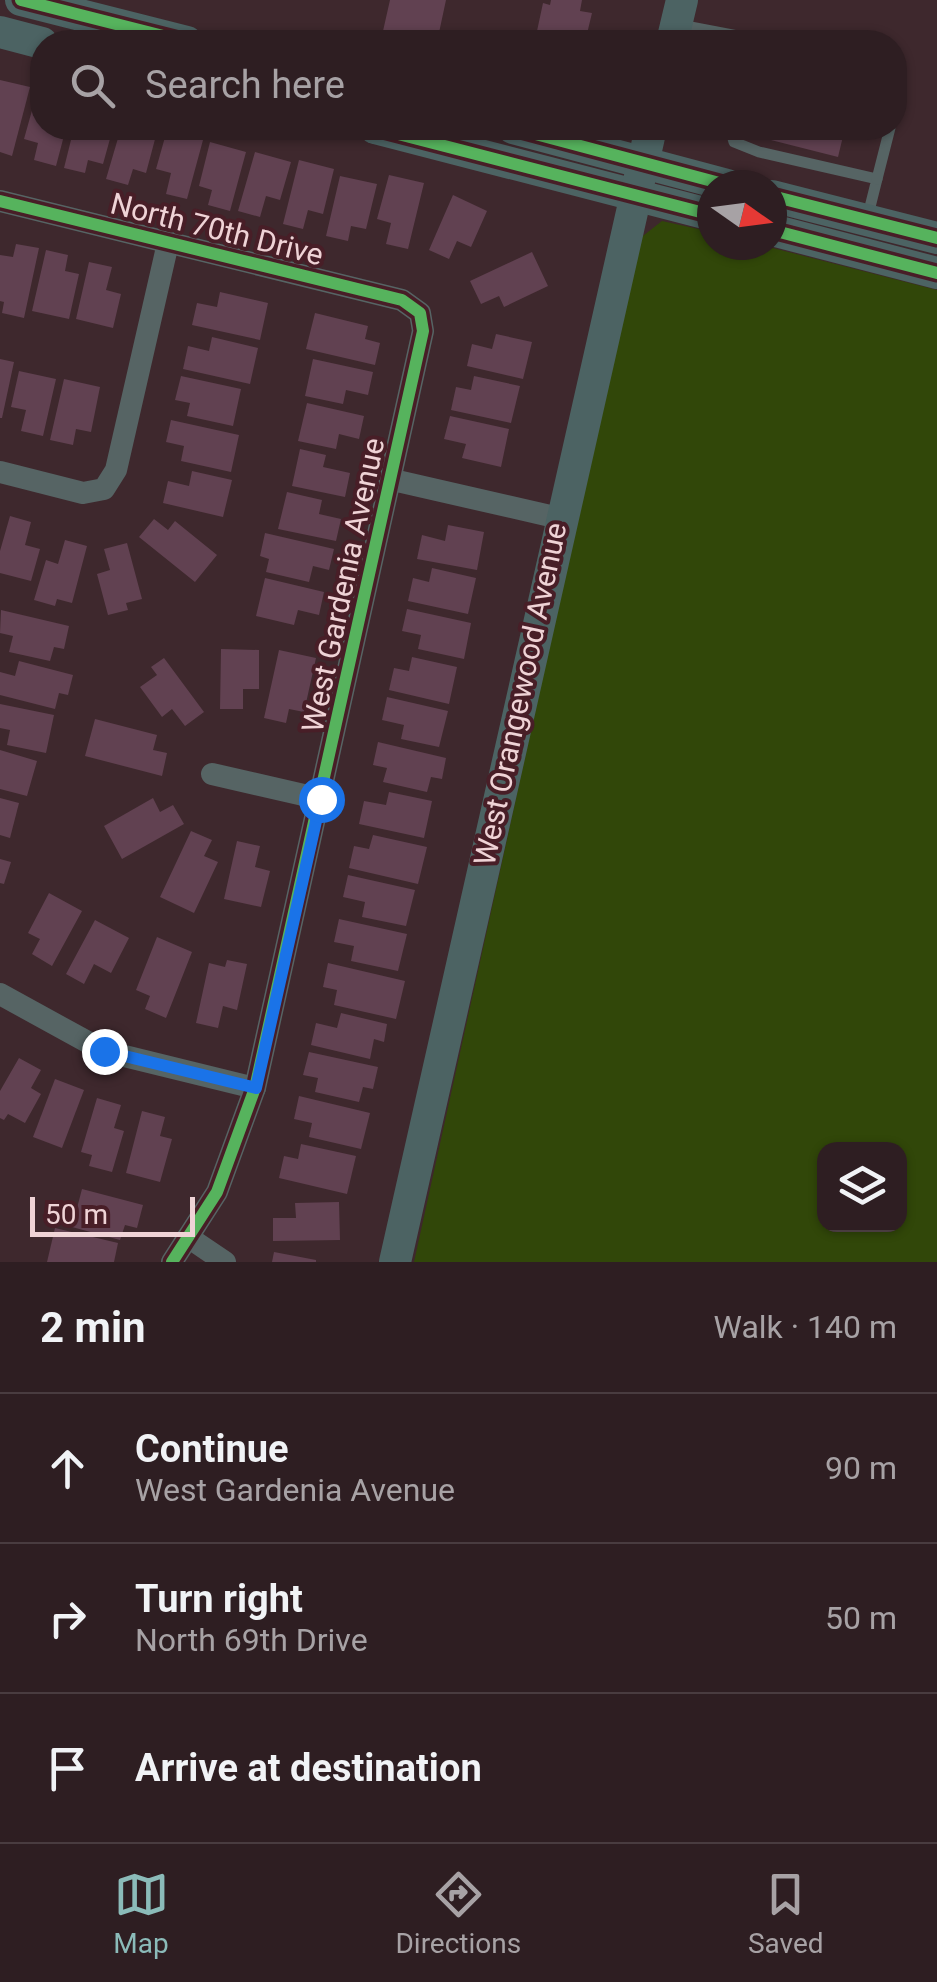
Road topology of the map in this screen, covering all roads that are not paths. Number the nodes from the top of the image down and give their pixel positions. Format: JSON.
{"nodes":[{"id":1,"x":21,"y":0,"type":"edge"},
{"id":2,"x":56,"y":9,"type":"junction"},
{"id":3,"x":676,"y":22,"type":"edge"},
{"id":4,"x":49,"y":30,"type":"edge"},
{"id":5,"x":139,"y":30,"type":"edge"},
{"id":6,"x":708,"y":30,"type":"edge"},
{"id":7,"x":0,"y":32,"type":"edge"},
{"id":8,"x":30,"y":39,"type":"edge"},
{"id":9,"x":421,"y":140,"type":"edge"},
{"id":10,"x":559,"y":140,"type":"edge"},
{"id":11,"x":647,"y":140,"type":"edge"},
{"id":12,"x":733,"y":140,"type":"edge"},
{"id":13,"x":887,"y":140,"type":"edge"},
{"id":14,"x":642,"y":162,"type":"junction"},
{"id":15,"x":697,"y":177,"type":"edge"},
{"id":16,"x":877,"y":178,"type":"junction"},
{"id":17,"x":634,"y":194,"type":"junction"},
{"id":18,"x":787,"y":200,"type":"edge"},
{"id":19,"x":0,"y":201,"type":"edge"},
{"id":20,"x":697,"y":211,"type":"edge"},
{"id":21,"x":867,"y":220,"type":"junction"},
{"id":22,"x":787,"y":234,"type":"edge"},
{"id":23,"x":937,"y":238,"type":"edge"},
{"id":24,"x":168,"y":243,"type":"junction"},
{"id":25,"x":937,"y":273,"type":"edge"},
{"id":26,"x":420,"y":313,"type":"joint"},
{"id":27,"x":0,"y":472,"type":"edge"},
{"id":28,"x":393,"y":480,"type":"junction"},
{"id":29,"x":559,"y":518,"type":"junction"},
{"id":30,"x":212,"y":774,"type":"dead end"},
{"id":31,"x":321,"y":799,"type":"junction"},
{"id":32,"x":0,"y":994,"type":"edge"},
{"id":33,"x":256,"y":1088,"type":"junction"},
{"id":34,"x":188,"y":1237,"type":"junction"},
{"id":35,"x":172,"y":1262,"type":"edge"},
{"id":36,"x":225,"y":1262,"type":"edge"},
{"id":37,"x":395,"y":1262,"type":"edge"}],
"edges":[{"from":1,"to":2,"type":"street"},
{"from":2,"to":4,"type":"street"},
{"from":2,"to":5,"type":"street"},
{"from":3,"to":6,"type":"lane"},
{"from":7,"to":8,"type":"street"},
{"from":9,"to":17,"type":"street"},
{"from":10,"to":14,"type":"street"},
{"from":11,"to":14,"type":"street","name":"West Orangewood Avenue"},
{"from":12,"to":16,"type":"lane"},
{"from":13,"to":16,"type":"lane"},
{"from":14,"to":15,"type":"street"},
{"from":14,"to":17,"type":"street","name":"West Orangewood Avenue"},
{"from":16,"to":21,"type":"lane"},
{"from":17,"to":20,"type":"street"},
{"from":17,"to":29,"type":"street","name":"West Orangewood Avenue"},
{"from":18,"to":21,"type":"street"},
{"from":19,"to":24,"type":"street","name":"North 70th Drive"},
{"from":21,"to":23,"type":"street"},
{"from":22,"to":25,"type":"street"},
{"from":24,"to":26,"type":"street","name":"North 70th Drive"},
{"from":24,"to":27,"type":"street"},
{"from":26,"to":28,"type":"street","name":"West Gardenia Avenue"},
{"from":28,"to":29,"type":"street"},
{"from":28,"to":31,"type":"street","name":"West Gardenia Avenue"},
{"from":29,"to":37,"type":"street","name":"West Orangewood Avenue"},
{"from":30,"to":31,"type":"street"},
{"from":31,"to":33,"type":"street","name":"West Gardenia Avenue"},
{"from":32,"to":33,"type":"street"},
{"from":33,"to":34,"type":"street","name":"West Gardenia Avenue"},
{"from":34,"to":35,"type":"street","name":"West Gardenia Avenue"},
{"from":34,"to":36,"type":"street"}]}
